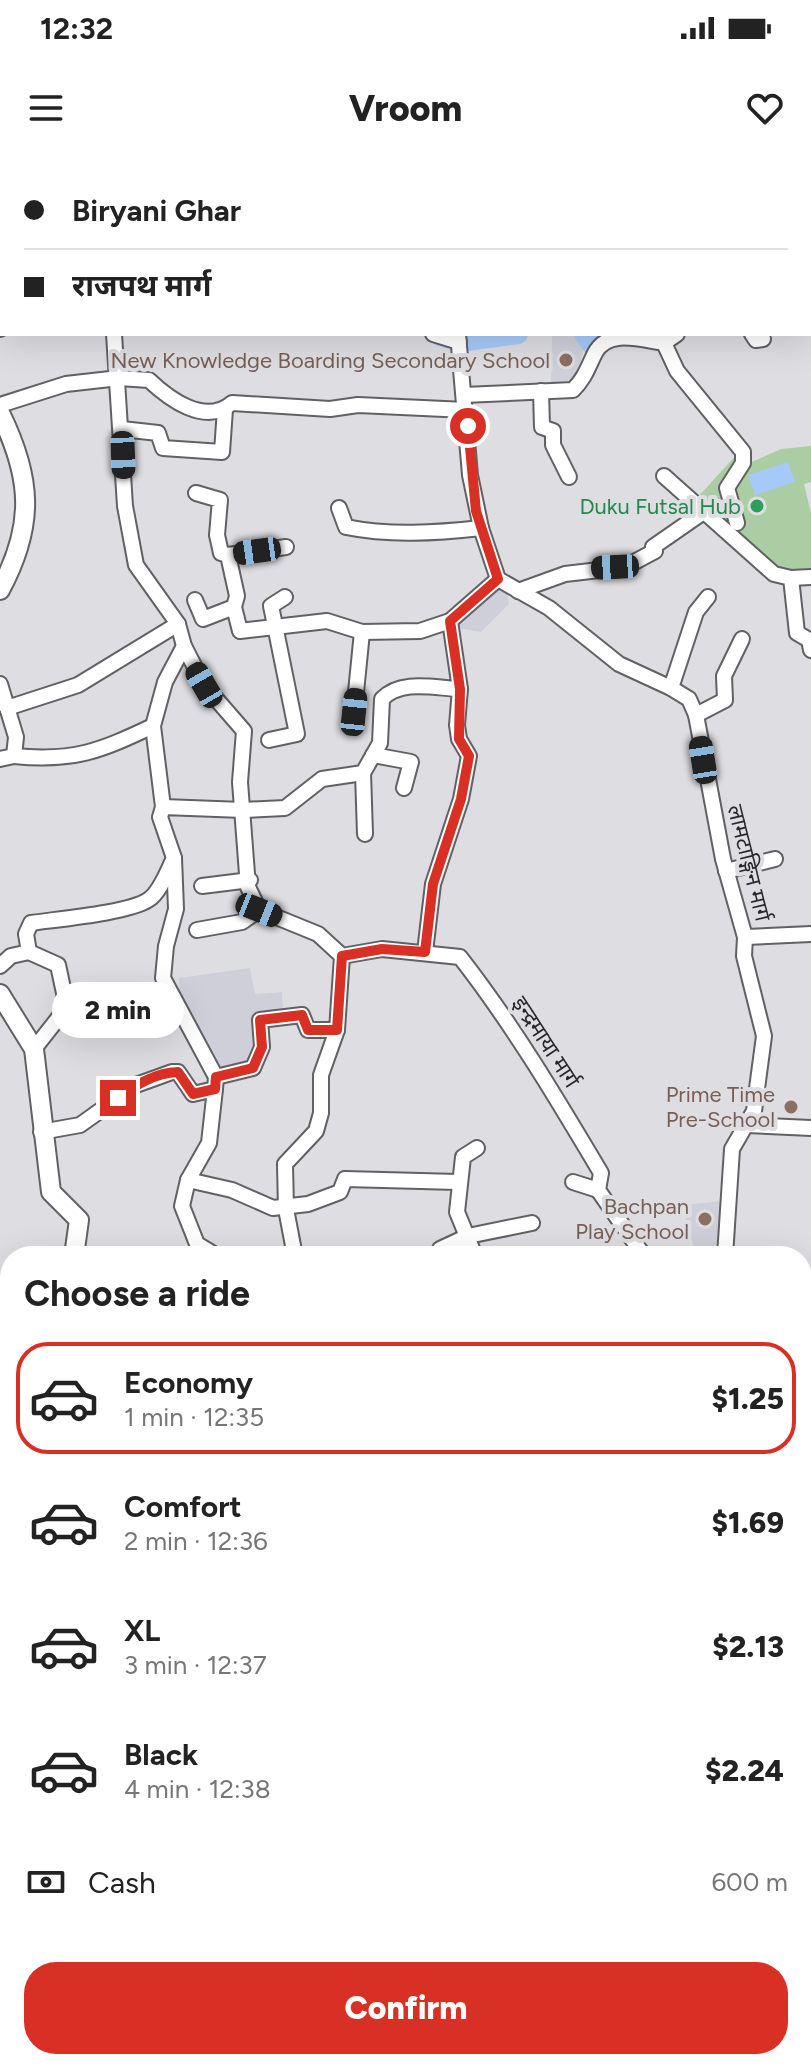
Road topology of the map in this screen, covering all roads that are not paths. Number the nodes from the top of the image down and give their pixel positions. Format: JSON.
{"nodes":[{"id":1,"x":114,"y":336,"type":"edge"},
{"id":2,"x":674,"y":336,"type":"edge"},
{"id":3,"x":458,"y":338,"type":"edge"},
{"id":4,"x":664,"y":343,"type":"junction"},
{"id":5,"x":119,"y":378,"type":"junction"},
{"id":6,"x":541,"y":391,"type":"junction"},
{"id":7,"x":465,"y":402,"type":"junction"},
{"id":8,"x":0,"y":405,"type":"edge"},
{"id":9,"x":225,"y":409,"type":"junction"},
{"id":10,"x":0,"y":413,"type":"edge"},
{"id":11,"x":122,"y":429,"type":"junction"},
{"id":12,"x":664,"y":476,"type":"dead end"},
{"id":13,"x":569,"y":477,"type":"dead end"},
{"id":14,"x":196,"y":493,"type":"dead end"},
{"id":15,"x":339,"y":508,"type":"dead end"},
{"id":16,"x":702,"y":513,"type":"junction"},
{"id":17,"x":737,"y":523,"type":"dead end"},
{"id":18,"x":481,"y":528,"type":"junction"},
{"id":19,"x":286,"y":547,"type":"dead end"},
{"id":20,"x":228,"y":555,"type":"junction"},
{"id":21,"x":811,"y":577,"type":"edge"},
{"id":22,"x":791,"y":578,"type":"junction"},
{"id":23,"x":498,"y":579,"type":"junction"},
{"id":24,"x":2,"y":584,"type":"edge"},
{"id":25,"x":518,"y":591,"type":"junction"},
{"id":26,"x":285,"y":597,"type":"dead end"},
{"id":27,"x":708,"y":597,"type":"dead end"},
{"id":28,"x":195,"y":600,"type":"dead end"},
{"id":29,"x":234,"y":607,"type":"junction"},
{"id":30,"x":450,"y":621,"type":"junction"},
{"id":31,"x":178,"y":624,"type":"junction"},
{"id":32,"x":275,"y":627,"type":"junction"},
{"id":33,"x":362,"y":632,"type":"junction"},
{"id":34,"x":742,"y":639,"type":"dead end"},
{"id":35,"x":184,"y":646,"type":"junction"},
{"id":36,"x":811,"y":650,"type":"edge"},
{"id":37,"x":0,"y":684,"type":"edge"},
{"id":38,"x":671,"y":688,"type":"junction"},
{"id":39,"x":460,"y":689,"type":"junction"},
{"id":40,"x":7,"y":708,"type":"junction"},
{"id":41,"x":354,"y":712,"type":"dead end"},
{"id":42,"x":696,"y":715,"type":"junction"},
{"id":43,"x":153,"y":726,"type":"junction"},
{"id":44,"x":269,"y":740,"type":"dead end"},
{"id":45,"x":373,"y":755,"type":"junction"},
{"id":46,"x":7,"y":758,"type":"edge"},
{"id":47,"x":363,"y":773,"type":"junction"},
{"id":48,"x":404,"y":788,"type":"dead end"},
{"id":49,"x":163,"y":807,"type":"junction"},
{"id":50,"x":243,"y":810,"type":"junction"},
{"id":51,"x":365,"y":834,"type":"dead end"},
{"id":52,"x":174,"y":858,"type":"junction"},
{"id":53,"x":775,"y":859,"type":"dead end"},
{"id":54,"x":726,"y":871,"type":"junction"},
{"id":55,"x":250,"y":880,"type":"junction"},
{"id":56,"x":202,"y":886,"type":"dead end"},
{"id":57,"x":259,"y":910,"type":"junction"},
{"id":58,"x":197,"y":930,"type":"dead end"},
{"id":59,"x":811,"y":934,"type":"edge"},
{"id":60,"x":745,"y":937,"type":"junction"},
{"id":61,"x":29,"y":952,"type":"junction"},
{"id":62,"x":425,"y":952,"type":"junction"},
{"id":63,"x":342,"y":956,"type":"junction"},
{"id":64,"x":0,"y":966,"type":"edge"},
{"id":65,"x":0,"y":994,"type":"edge"},
{"id":66,"x":337,"y":1030,"type":"junction"},
{"id":67,"x":34,"y":1049,"type":"junction"},
{"id":68,"x":216,"y":1083,"type":"junction"},
{"id":69,"x":747,"y":1125,"type":"junction"},
{"id":70,"x":811,"y":1128,"type":"edge"},
{"id":71,"x":41,"y":1132,"type":"junction"},
{"id":72,"x":477,"y":1148,"type":"dead end"},
{"id":73,"x":188,"y":1180,"type":"junction"},
{"id":74,"x":458,"y":1182,"type":"junction"},
{"id":75,"x":573,"y":1182,"type":"dead end"},
{"id":76,"x":598,"y":1190,"type":"junction"},
{"id":77,"x":286,"y":1209,"type":"junction"},
{"id":78,"x":532,"y":1223,"type":"dead end"},
{"id":79,"x":468,"y":1236,"type":"junction"},
{"id":80,"x":75,"y":1246,"type":"edge"},
{"id":81,"x":200,"y":1246,"type":"edge"},
{"id":82,"x":293,"y":1246,"type":"edge"},
{"id":83,"x":446,"y":1246,"type":"edge"},
{"id":84,"x":472,"y":1246,"type":"edge"},
{"id":85,"x":637,"y":1246,"type":"edge"},
{"id":86,"x":726,"y":1246,"type":"edge"}],
"edges":[{"from":1,"to":5,"type":"street"},
{"from":2,"to":4,"type":"street"},
{"from":3,"to":7,"type":"street"},
{"from":4,"to":6,"type":"street"},
{"from":4,"to":17,"type":"street"},
{"from":5,"to":8,"type":"street"},
{"from":5,"to":9,"type":"street"},
{"from":5,"to":11,"type":"street"},
{"from":6,"to":7,"type":"street"},
{"from":6,"to":13,"type":"street"},
{"from":7,"to":9,"type":"street"},
{"from":7,"to":18,"type":"street"},
{"from":9,"to":11,"type":"street"},
{"from":10,"to":24,"type":"main road"},
{"from":11,"to":31,"type":"street"},
{"from":12,"to":16,"type":"street"},
{"from":14,"to":20,"type":"street"},
{"from":15,"to":18,"type":"street"},
{"from":16,"to":22,"type":"street"},
{"from":16,"to":25,"type":"street"},
{"from":18,"to":23,"type":"street"},
{"from":19,"to":20,"type":"street"},
{"from":20,"to":29,"type":"street"},
{"from":21,"to":22,"type":"street"},
{"from":22,"to":36,"type":"street"},
{"from":23,"to":25,"type":"street"},
{"from":23,"to":30,"type":"street"},
{"from":25,"to":38,"type":"street"},
{"from":26,"to":32,"type":"street"},
{"from":27,"to":38,"type":"street"},
{"from":28,"to":29,"type":"street"},
{"from":29,"to":32,"type":"street"},
{"from":30,"to":33,"type":"street"},
{"from":30,"to":39,"type":"street"},
{"from":31,"to":35,"type":"street"},
{"from":31,"to":40,"type":"street"},
{"from":32,"to":33,"type":"street"},
{"from":32,"to":44,"type":"street"},
{"from":33,"to":41,"type":"street"},
{"from":34,"to":42,"type":"street"},
{"from":35,"to":43,"type":"street"},
{"from":35,"to":50,"type":"street"},
{"from":37,"to":40,"type":"street"},
{"from":38,"to":42,"type":"street"},
{"from":39,"to":45,"type":"street"},
{"from":39,"to":62,"type":"street"},
{"from":40,"to":46,"type":"street"},
{"from":42,"to":54,"type":"street","name":"लामटाङ्गिन मार्ग"},
{"from":43,"to":46,"type":"street"},
{"from":43,"to":49,"type":"street"},
{"from":45,"to":47,"type":"street"},
{"from":45,"to":48,"type":"street"},
{"from":47,"to":50,"type":"street"},
{"from":47,"to":51,"type":"street"},
{"from":49,"to":50,"type":"street"},
{"from":49,"to":52,"type":"street"},
{"from":50,"to":55,"type":"street"},
{"from":52,"to":61,"type":"street"},
{"from":52,"to":68,"type":"street"},
{"from":53,"to":54,"type":"street"},
{"from":54,"to":60,"type":"street","name":"लामटाङ्गिन मार्ग"},
{"from":55,"to":56,"type":"street"},
{"from":55,"to":57,"type":"street"},
{"from":57,"to":58,"type":"street"},
{"from":57,"to":63,"type":"street"},
{"from":59,"to":60,"type":"street"},
{"from":60,"to":69,"type":"street","name":"लामटाङ्गिन मार्ग"},
{"from":61,"to":64,"type":"street"},
{"from":61,"to":67,"type":"street"},
{"from":62,"to":63,"type":"street","name":"इन्द्रमाया मार्ग"},
{"from":62,"to":76,"type":"street","name":"इन्द्रमाया मार्ग"},
{"from":63,"to":66,"type":"street"},
{"from":65,"to":67,"type":"main road"},
{"from":66,"to":68,"type":"street"},
{"from":66,"to":77,"type":"street"},
{"from":67,"to":71,"type":"main road"},
{"from":68,"to":71,"type":"street"},
{"from":68,"to":73,"type":"street"},
{"from":69,"to":70,"type":"street"},
{"from":69,"to":86,"type":"street","name":"लामटाङ्गिन मार्ग"},
{"from":71,"to":80,"type":"main road"},
{"from":72,"to":74,"type":"street"},
{"from":73,"to":77,"type":"street"},
{"from":73,"to":81,"type":"street"},
{"from":74,"to":77,"type":"street"},
{"from":74,"to":79,"type":"street"},
{"from":75,"to":76,"type":"street"},
{"from":76,"to":85,"type":"street","name":"इन्द्रमाया मार्ग"},
{"from":77,"to":82,"type":"street"},
{"from":78,"to":79,"type":"street"},
{"from":79,"to":83,"type":"street"},
{"from":79,"to":84,"type":"street"}]}
